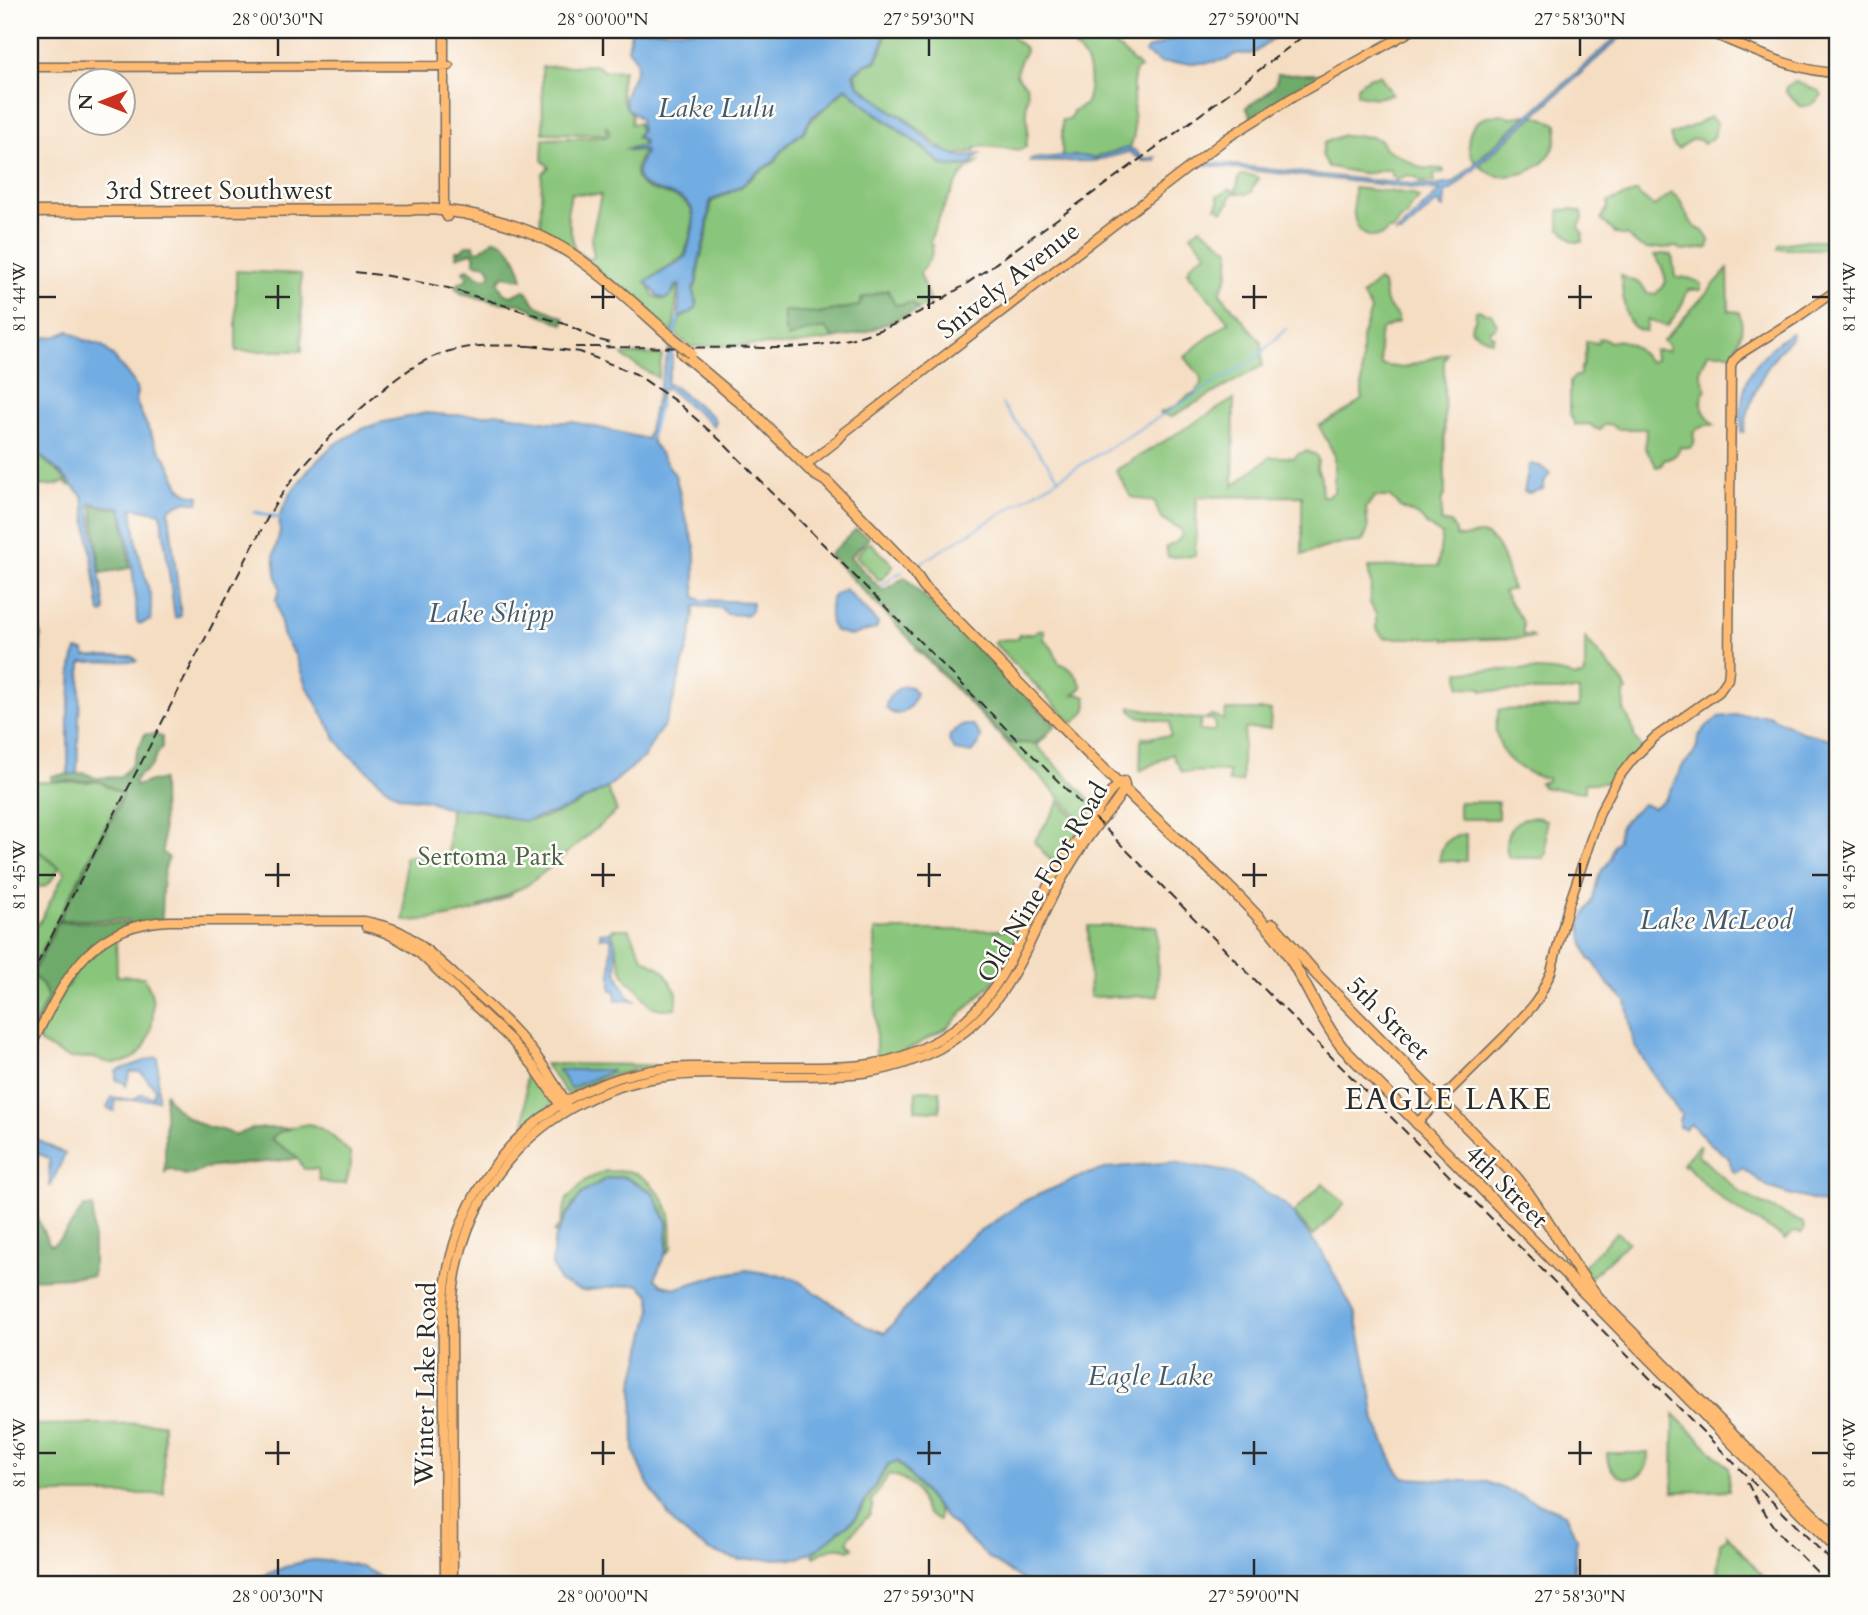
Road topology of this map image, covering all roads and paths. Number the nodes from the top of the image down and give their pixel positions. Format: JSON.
{"nodes":[{"id":1,"x":447,"y":30,"type":"edge"},
{"id":2,"x":1413,"y":30,"type":"edge"},
{"id":3,"x":1703,"y":30,"type":"edge"},
{"id":4,"x":334,"y":66,"type":"junction"},
{"id":5,"x":447,"y":68,"type":"junction"},
{"id":6,"x":30,"y":69,"type":"edge"},
{"id":7,"x":321,"y":71,"type":"junction"},
{"id":8,"x":1838,"y":73,"type":"edge"},
{"id":9,"x":30,"y":212,"type":"edge"},
{"id":10,"x":446,"y":213,"type":"junction"},
{"id":11,"x":1838,"y":289,"type":"edge"},
{"id":12,"x":807,"y":461,"type":"junction"},
{"id":13,"x":1018,"y":677,"type":"junction"},
{"id":14,"x":1072,"y":731,"type":"junction"},
{"id":15,"x":1123,"y":784,"type":"junction"},
{"id":16,"x":1272,"y":928,"type":"junction"},
{"id":17,"x":408,"y":940,"type":"junction"},
{"id":18,"x":1317,"y":975,"type":"junction"},
{"id":19,"x":451,"y":983,"type":"junction"},
{"id":20,"x":1305,"y":985,"type":"junction"},
{"id":21,"x":476,"y":993,"type":"junction"},
{"id":22,"x":30,"y":1048,"type":"edge"},
{"id":23,"x":1441,"y":1100,"type":"junction"},
{"id":24,"x":564,"y":1106,"type":"junction"},
{"id":25,"x":1416,"y":1124,"type":"junction"},
{"id":26,"x":1600,"y":1306,"type":"junction"},
{"id":27,"x":1624,"y":1329,"type":"junction"},
{"id":28,"x":443,"y":1338,"type":"junction"},
{"id":29,"x":452,"y":1365,"type":"junction"},
{"id":30,"x":448,"y":1423,"type":"junction"},
{"id":31,"x":1838,"y":1540,"type":"edge"},
{"id":32,"x":1838,"y":1550,"type":"edge"},
{"id":33,"x":445,"y":1585,"type":"edge"},
{"id":34,"x":453,"y":1585,"type":"edge"}],
"edges":[{"from":1,"to":5,"type":"main road"},
{"from":2,"to":12,"type":"main road","name":"Snively Avenue"},
{"from":3,"to":8,"type":"main road"},
{"from":4,"to":5,"type":"main road"},
{"from":4,"to":6,"type":"main road"},
{"from":4,"to":7,"type":"main road"},
{"from":5,"to":7,"type":"main road"},
{"from":5,"to":10,"type":"main road"},
{"from":6,"to":7,"type":"main road"},
{"from":9,"to":10,"type":"highway","name":"3rd Street Southwest"},
{"from":10,"to":12,"type":"highway","name":"3rd Street Southwest","bridge":true},
{"from":11,"to":23,"type":"main road"},
{"from":12,"to":13,"type":"highway","name":"3rd Street Southwest"},
{"from":13,"to":14,"type":"highway"},
{"from":13,"to":14,"type":"highway"},
{"from":14,"to":15,"type":"highway"},
{"from":14,"to":15,"type":"highway"},
{"from":15,"to":16,"type":"highway"},
{"from":15,"to":24,"type":"main road","name":"Old Nine Foot Road"},
{"from":16,"to":18,"type":"highway","name":"5th Street"},
{"from":16,"to":20,"type":"highway","name":"4th Street"},
{"from":17,"to":19,"type":"main road"},
{"from":17,"to":21,"type":"main road"},
{"from":17,"to":22,"type":"main road"},
{"from":18,"to":20,"type":"highway"},
{"from":18,"to":23,"type":"highway","name":"5th Street"},
{"from":19,"to":21,"type":"main road"},
{"from":19,"to":24,"type":"main road"},
{"from":20,"to":25,"type":"highway","name":"4th Street"},
{"from":21,"to":24,"type":"main road"},
{"from":23,"to":25,"type":"main road"},
{"from":23,"to":26,"type":"highway","name":"5th Street"},
{"from":24,"to":28,"type":"main road","name":"Winter Lake Road"},
{"from":24,"to":29,"type":"main road","name":"Winter Lake Road"},
{"from":25,"to":26,"type":"highway","name":"4th Street"},
{"from":26,"to":27,"type":"highway","name":"4th Street"},
{"from":26,"to":27,"type":"highway","name":"4th Street"},
{"from":27,"to":31,"type":"highway"},
{"from":27,"to":32,"type":"highway"},
{"from":28,"to":29,"type":"main road"},
{"from":28,"to":30,"type":"main road","name":"Winter Lake Road"},
{"from":29,"to":30,"type":"main road","name":"Winter Lake Road"},
{"from":30,"to":33,"type":"main road","name":"Winter Lake Road"},
{"from":30,"to":34,"type":"main road","name":"Winter Lake Road"}]}
